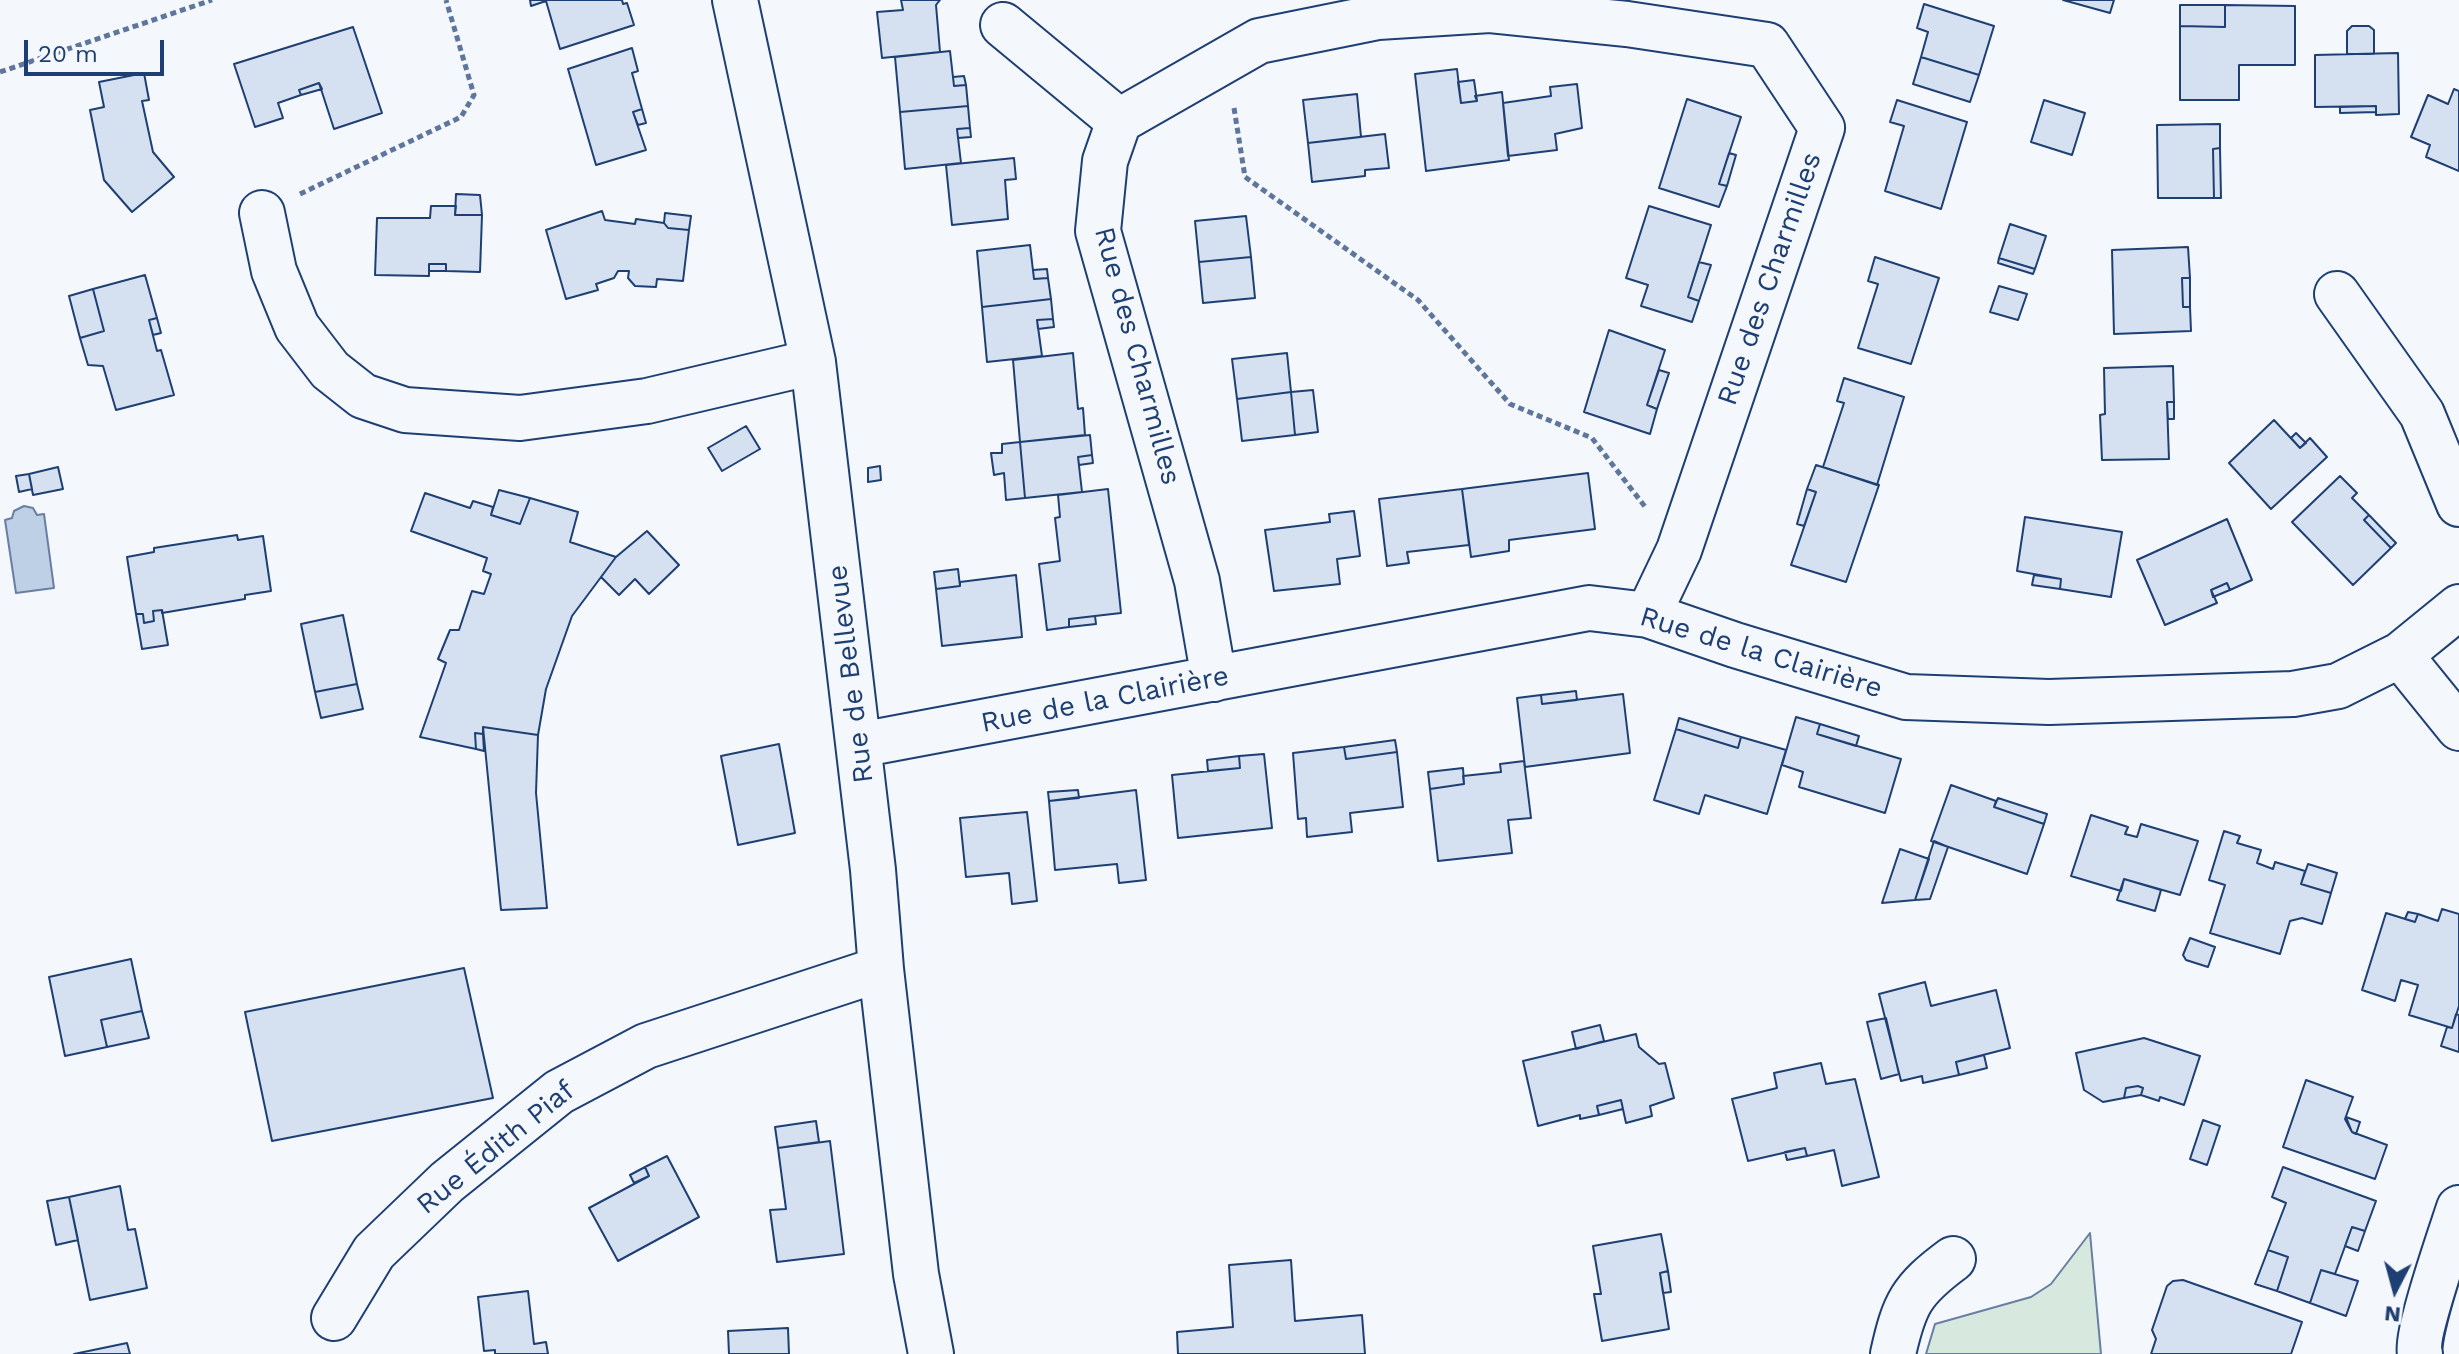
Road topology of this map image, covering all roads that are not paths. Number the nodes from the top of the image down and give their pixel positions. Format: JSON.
{"nodes":[{"id":1,"x":735,"y":0,"type":"edge"},
{"id":2,"x":1003,"y":25,"type":"dead end"},
{"id":3,"x":1119,"y":121,"type":"junction"},
{"id":4,"x":262,"y":213,"type":"road end"},
{"id":5,"x":2337,"y":294,"type":"dead end"},
{"id":6,"x":813,"y":362,"type":"junction"},
{"id":7,"x":2459,"y":504,"type":"edge"},
{"id":8,"x":2459,"y":607,"type":"edge"},
{"id":9,"x":1648,"y":615,"type":"junction"},
{"id":10,"x":2400,"y":655,"type":"junction"},
{"id":11,"x":1214,"y":679,"type":"junction"},
{"id":12,"x":2459,"y":728,"type":"edge"},
{"id":13,"x":859,"y":745,"type":"junction"},
{"id":14,"x":881,"y":969,"type":"junction"},
{"id":15,"x":2459,"y":1208,"type":"edge"},
{"id":16,"x":1953,"y":1259,"type":"dead end"},
{"id":17,"x":334,"y":1318,"type":"dead end"},
{"id":18,"x":931,"y":1354,"type":"edge"},
{"id":19,"x":1893,"y":1354,"type":"edge"},
{"id":20,"x":2420,"y":1354,"type":"edge"}],
"edges":[{"from":1,"to":6,"type":"street","name":"Rue de Bellevue"},
{"from":2,"to":3,"type":"street"},
{"from":3,"to":9,"type":"street","name":"Rue des Charmilles"},
{"from":3,"to":11,"type":"street","name":"Rue des Charmilles"},
{"from":4,"to":6,"type":"street"},
{"from":5,"to":7,"type":"street"},
{"from":6,"to":13,"type":"street","name":"Rue de Bellevue"},
{"from":8,"to":10,"type":"street","name":"Rue de la Clairière"},
{"from":9,"to":10,"type":"street","name":"Rue de la Clairière"},
{"from":9,"to":11,"type":"street","name":"Rue de la Clairière"},
{"from":10,"to":12,"type":"street"},
{"from":11,"to":13,"type":"street","name":"Rue de la Clairière"},
{"from":13,"to":14,"type":"street","name":"Rue de Bellevue"},
{"from":14,"to":17,"type":"street","name":"Rue Édith Piaf"},
{"from":14,"to":18,"type":"street","name":"Rue de Bellevue"},
{"from":15,"to":20,"type":"street"},
{"from":16,"to":19,"type":"street"}]}
